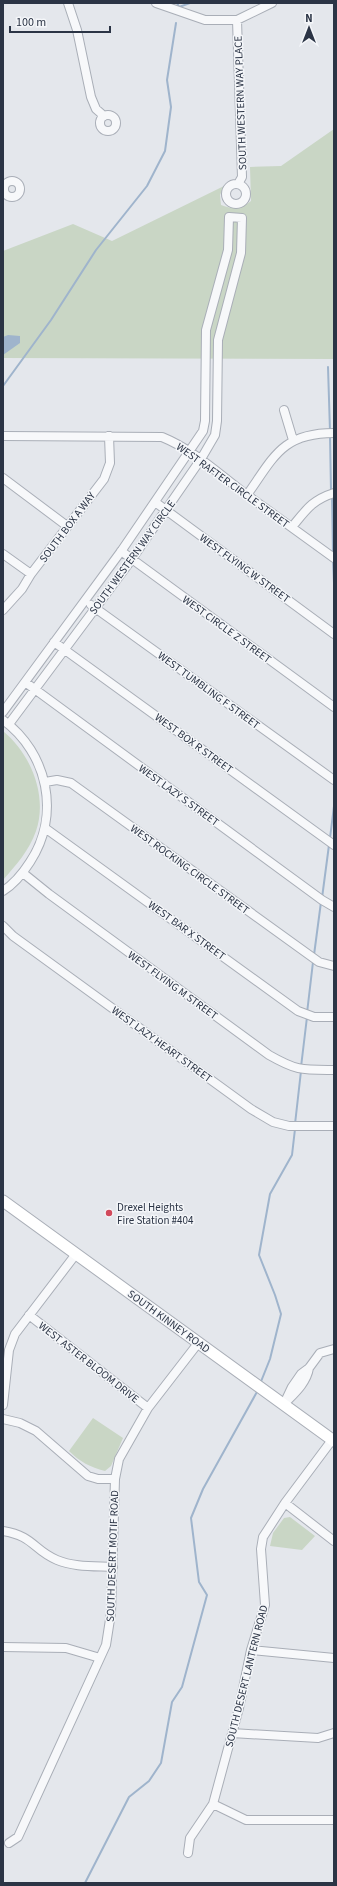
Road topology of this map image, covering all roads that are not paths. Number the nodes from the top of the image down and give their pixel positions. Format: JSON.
{"nodes":[{"id":1,"x":68,"y":3,"type":"edge"},
{"id":2,"x":156,"y":3,"type":"edge"},
{"id":3,"x":272,"y":3,"type":"edge"},
{"id":4,"x":237,"y":20,"type":"junction"},
{"id":5,"x":104,"y":116,"type":"dead end"},
{"id":6,"x":238,"y":184,"type":"dead end"},
{"id":7,"x":221,"y":280,"type":"junction"},
{"id":8,"x":233,"y":283,"type":"junction"},
{"id":9,"x":211,"y":311,"type":"junction"},
{"id":10,"x":224,"y":315,"type":"junction"},
{"id":11,"x":204,"y":374,"type":"junction"},
{"id":12,"x":217,"y":374,"type":"junction"},
{"id":13,"x":284,"y":410,"type":"dead end"},
{"id":14,"x":334,"y":433,"type":"edge"},
{"id":15,"x":3,"y":436,"type":"edge"},
{"id":16,"x":109,"y":436,"type":"junction"},
{"id":17,"x":293,"y":440,"type":"junction"},
{"id":18,"x":190,"y":452,"type":"junction"},
{"id":19,"x":201,"y":460,"type":"junction"},
{"id":20,"x":3,"y":478,"type":"edge"},
{"id":21,"x":334,"y":493,"type":"edge"},
{"id":22,"x":247,"y":495,"type":"junction"},
{"id":23,"x":155,"y":502,"type":"junction"},
{"id":24,"x":166,"y":510,"type":"junction"},
{"id":25,"x":67,"y":526,"type":"junction"},
{"id":26,"x":292,"y":527,"type":"junction"},
{"id":27,"x":121,"y":551,"type":"junction"},
{"id":28,"x":3,"y":554,"type":"edge"},
{"id":29,"x":334,"y":558,"type":"edge"},
{"id":30,"x":132,"y":559,"type":"junction"},
{"id":31,"x":31,"y":574,"type":"junction"},
{"id":32,"x":85,"y":600,"type":"junction"},
{"id":33,"x":94,"y":607,"type":"junction"},
{"id":34,"x":3,"y":610,"type":"edge"},
{"id":35,"x":334,"y":634,"type":"edge"},
{"id":36,"x":54,"y":642,"type":"junction"},
{"id":37,"x":65,"y":648,"type":"junction"},
{"id":38,"x":25,"y":682,"type":"junction"},
{"id":39,"x":35,"y":690,"type":"junction"},
{"id":40,"x":334,"y":707,"type":"edge"},
{"id":41,"x":3,"y":712,"type":"edge"},
{"id":42,"x":6,"y":722,"type":"edge"},
{"id":43,"x":334,"y":780,"type":"edge"},
{"id":44,"x":45,"y":782,"type":"junction"},
{"id":45,"x":45,"y":828,"type":"junction"},
{"id":46,"x":334,"y":845,"type":"edge"},
{"id":47,"x":23,"y":873,"type":"junction"},
{"id":48,"x":3,"y":891,"type":"edge"},
{"id":49,"x":334,"y":907,"type":"edge"},
{"id":50,"x":3,"y":926,"type":"edge"},
{"id":51,"x":334,"y":966,"type":"edge"},
{"id":52,"x":334,"y":1017,"type":"edge"},
{"id":53,"x":334,"y":1070,"type":"edge"},
{"id":54,"x":334,"y":1126,"type":"edge"},
{"id":55,"x":3,"y":1201,"type":"edge"},
{"id":56,"x":76,"y":1254,"type":"junction"},
{"id":57,"x":29,"y":1315,"type":"junction"},
{"id":58,"x":198,"y":1342,"type":"junction"},
{"id":59,"x":334,"y":1349,"type":"edge"},
{"id":60,"x":284,"y":1404,"type":"junction"},
{"id":61,"x":3,"y":1405,"type":"edge"},
{"id":62,"x":148,"y":1408,"type":"junction"},
{"id":63,"x":3,"y":1419,"type":"edge"},
{"id":64,"x":333,"y":1440,"type":"edge"},
{"id":65,"x":115,"y":1479,"type":"junction"},
{"id":66,"x":285,"y":1504,"type":"junction"},
{"id":67,"x":3,"y":1531,"type":"edge"},
{"id":68,"x":334,"y":1541,"type":"edge"},
{"id":69,"x":113,"y":1567,"type":"junction"},
{"id":70,"x":3,"y":1647,"type":"edge"},
{"id":71,"x":250,"y":1650,"type":"junction"},
{"id":72,"x":100,"y":1658,"type":"junction"},
{"id":73,"x":334,"y":1658,"type":"edge"},
{"id":74,"x":232,"y":1733,"type":"junction"},
{"id":75,"x":334,"y":1733,"type":"edge"},
{"id":76,"x":213,"y":1804,"type":"junction"},
{"id":77,"x":334,"y":1820,"type":"edge"},
{"id":78,"x":9,"y":1843,"type":"dead end"},
{"id":79,"x":188,"y":1853,"type":"dead end"}],
"edges":[{"from":1,"to":5,"type":"street"},
{"from":2,"to":4,"type":"street"},
{"from":3,"to":4,"type":"street"},
{"from":4,"to":6,"type":"street","name":"SOUTH WESTERN WAY PLACE"},
{"from":7,"to":8,"type":"street"},
{"from":7,"to":8,"type":"street","name":"SOUTH WESTERN WAY CIRCLE"},
{"from":7,"to":9,"type":"street","name":"SOUTH WESTERN WAY CIRCLE"},
{"from":8,"to":10,"type":"street","name":"SOUTH WESTERN WAY CIRCLE"},
{"from":9,"to":10,"type":"street"},
{"from":9,"to":11,"type":"street","name":"SOUTH WESTERN WAY CIRCLE"},
{"from":10,"to":12,"type":"street","name":"SOUTH WESTERN WAY CIRCLE"},
{"from":11,"to":12,"type":"street"},
{"from":11,"to":18,"type":"street","name":"SOUTH WESTERN WAY CIRCLE"},
{"from":12,"to":19,"type":"street","name":"SOUTH WESTERN WAY CIRCLE"},
{"from":13,"to":17,"type":"street"},
{"from":14,"to":17,"type":"street"},
{"from":15,"to":16,"type":"street","name":"WEST RAFTER CIRCLE STREET"},
{"from":16,"to":18,"type":"street","name":"WEST RAFTER CIRCLE STREET"},
{"from":16,"to":25,"type":"street","name":"SOUTH BOX A WAY"},
{"from":17,"to":22,"type":"street"},
{"from":18,"to":19,"type":"street","name":"WEST RAFTER CIRCLE STREET"},
{"from":18,"to":23,"type":"street","name":"SOUTH WESTERN WAY CIRCLE"},
{"from":19,"to":22,"type":"street","name":"WEST RAFTER CIRCLE STREET"},
{"from":19,"to":24,"type":"street","name":"SOUTH WESTERN WAY CIRCLE"},
{"from":20,"to":25,"type":"street"},
{"from":21,"to":26,"type":"street"},
{"from":22,"to":26,"type":"street","name":"WEST RAFTER CIRCLE STREET"},
{"from":23,"to":24,"type":"street","name":"WEST FLYING W STREET"},
{"from":23,"to":27,"type":"street","name":"SOUTH WESTERN WAY CIRCLE"},
{"from":24,"to":30,"type":"street","name":"SOUTH WESTERN WAY CIRCLE"},
{"from":24,"to":35,"type":"street","name":"WEST FLYING W STREET"},
{"from":25,"to":31,"type":"street","name":"SOUTH BOX A WAY"},
{"from":26,"to":29,"type":"street","name":"WEST RAFTER CIRCLE STREET"},
{"from":27,"to":30,"type":"street","name":"WEST CIRCLE Z STREET"},
{"from":27,"to":32,"type":"street","name":"SOUTH WESTERN WAY CIRCLE"},
{"from":28,"to":31,"type":"street"},
{"from":30,"to":33,"type":"street","name":"SOUTH WESTERN WAY CIRCLE"},
{"from":30,"to":40,"type":"street","name":"WEST CIRCLE Z STREET"},
{"from":31,"to":34,"type":"street","name":"SOUTH BOX A WAY"},
{"from":32,"to":33,"type":"street","name":"WEST TUMBLING F STREET"},
{"from":32,"to":36,"type":"street","name":"SOUTH WESTERN WAY CIRCLE"},
{"from":33,"to":37,"type":"street","name":"SOUTH WESTERN WAY CIRCLE"},
{"from":33,"to":43,"type":"street","name":"WEST TUMBLING F STREET"},
{"from":36,"to":37,"type":"street","name":"WEST BOX R STREET"},
{"from":36,"to":38,"type":"street","name":"SOUTH WESTERN WAY CIRCLE"},
{"from":37,"to":39,"type":"street","name":"SOUTH WESTERN WAY CIRCLE"},
{"from":37,"to":46,"type":"street","name":"WEST BOX R STREET"},
{"from":38,"to":39,"type":"street","name":"WEST LAZY S STREET"},
{"from":38,"to":41,"type":"street","name":"SOUTH WESTERN WAY CIRCLE"},
{"from":39,"to":42,"type":"street","name":"SOUTH WESTERN WAY CIRCLE"},
{"from":39,"to":49,"type":"street","name":"WEST LAZY S STREET"},
{"from":42,"to":44,"type":"street","name":"SOUTH WESTERN WAY CIRCLE"},
{"from":44,"to":45,"type":"street","name":"SOUTH WESTERN WAY CIRCLE"},
{"from":44,"to":51,"type":"street","name":"WEST ROCKING CIRCLE STREET"},
{"from":45,"to":47,"type":"street","name":"SOUTH WESTERN WAY CIRCLE"},
{"from":45,"to":52,"type":"street","name":"WEST BAR X STREET"},
{"from":47,"to":48,"type":"street","name":"SOUTH WESTERN WAY CIRCLE"},
{"from":47,"to":53,"type":"street","name":"WEST FLYING M STREET"},
{"from":50,"to":54,"type":"street","name":"WEST LAZY HEART STREET"},
{"from":55,"to":56,"type":"main road","name":"SOUTH KINNEY ROAD"},
{"from":56,"to":57,"type":"street"},
{"from":56,"to":58,"type":"main road","name":"SOUTH KINNEY ROAD"},
{"from":57,"to":61,"type":"street"},
{"from":57,"to":62,"type":"street","name":"WEST ASTER BLOOM DRIVE"},
{"from":58,"to":60,"type":"main road","name":"SOUTH KINNEY ROAD"},
{"from":58,"to":62,"type":"street","name":"SOUTH DESERT MOTIF ROAD"},
{"from":59,"to":60,"type":"street"},
{"from":60,"to":64,"type":"main road","name":"SOUTH KINNEY ROAD"},
{"from":62,"to":65,"type":"street","name":"SOUTH DESERT MOTIF ROAD"},
{"from":63,"to":65,"type":"street"},
{"from":64,"to":66,"type":"street","name":"SOUTH DESERT LANTERN ROAD"},
{"from":65,"to":69,"type":"street","name":"SOUTH DESERT MOTIF ROAD"},
{"from":66,"to":68,"type":"street"},
{"from":66,"to":71,"type":"street","name":"SOUTH DESERT LANTERN ROAD"},
{"from":67,"to":69,"type":"street"},
{"from":69,"to":72,"type":"street","name":"SOUTH DESERT MOTIF ROAD"},
{"from":70,"to":72,"type":"street"},
{"from":71,"to":73,"type":"street"},
{"from":71,"to":74,"type":"street","name":"SOUTH DESERT LANTERN ROAD"},
{"from":72,"to":78,"type":"street","name":"SOUTH DESERT MOTIF ROAD"},
{"from":74,"to":75,"type":"street"},
{"from":74,"to":76,"type":"street","name":"SOUTH DESERT LANTERN ROAD"},
{"from":76,"to":77,"type":"street"},
{"from":76,"to":79,"type":"street","name":"SOUTH DESERT LANTERN ROAD"}]}
